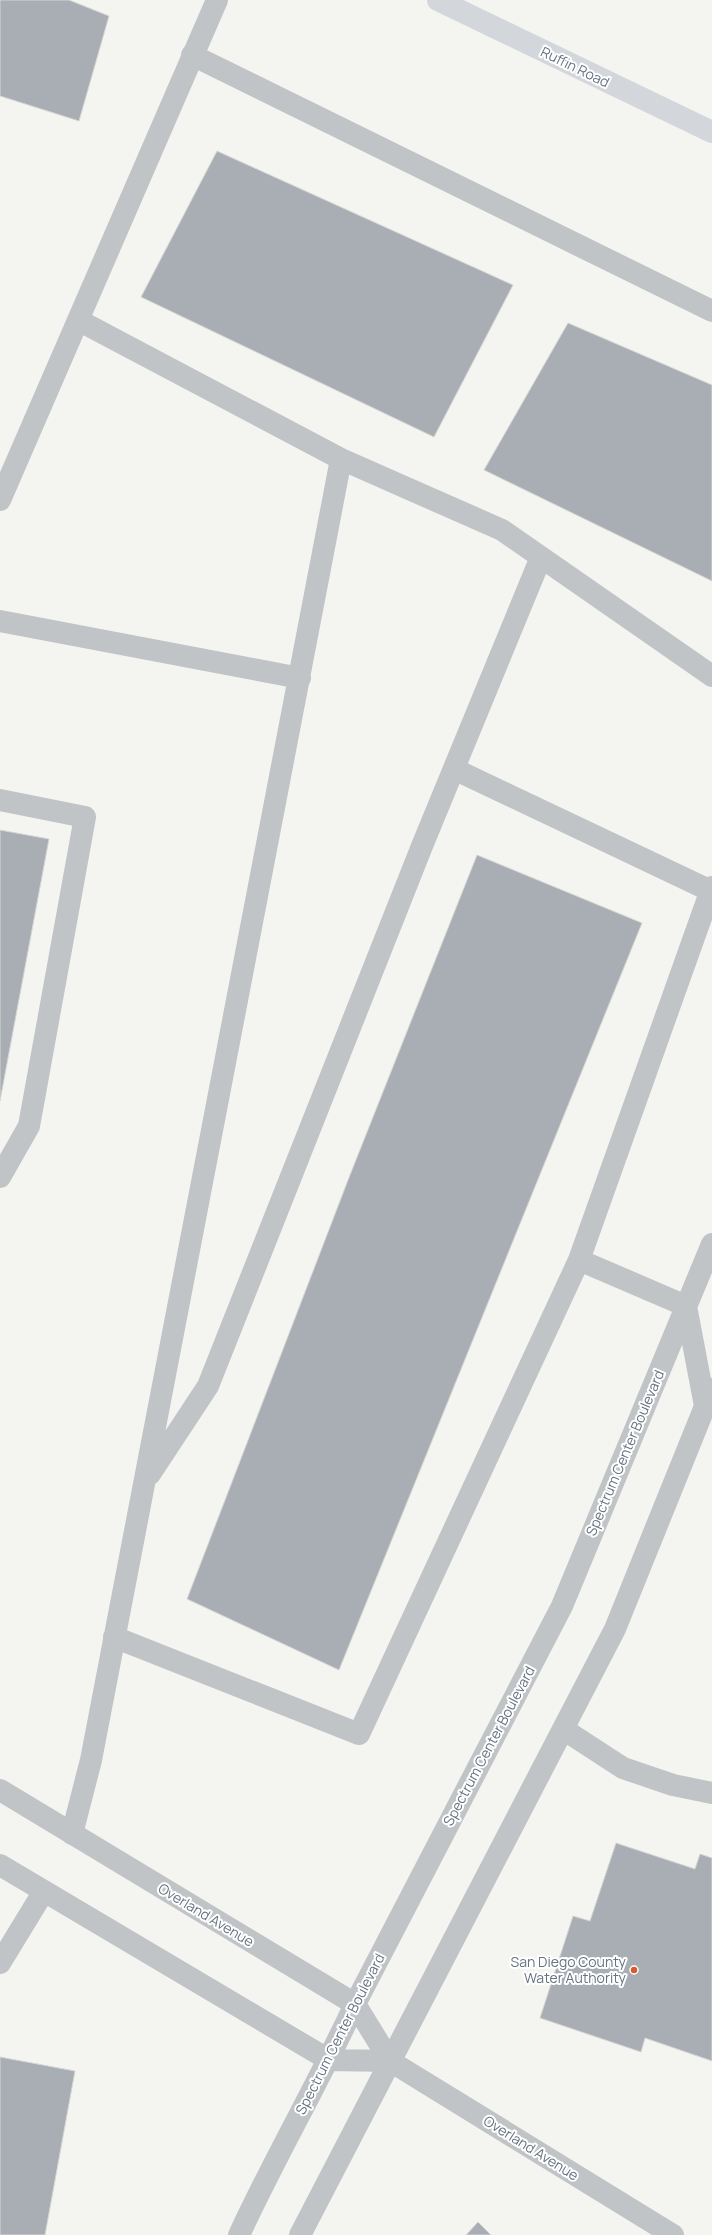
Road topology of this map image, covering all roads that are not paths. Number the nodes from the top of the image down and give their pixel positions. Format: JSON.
{"nodes":[{"id":1,"x":217,"y":0,"type":"edge"},
{"id":2,"x":438,"y":0,"type":"edge"},
{"id":3,"x":192,"y":55,"type":"junction"},
{"id":4,"x":712,"y":132,"type":"edge"},
{"id":5,"x":712,"y":311,"type":"edge"},
{"id":6,"x":78,"y":320,"type":"junction"},
{"id":7,"x":341,"y":459,"type":"junction"},
{"id":8,"x":0,"y":500,"type":"edge"},
{"id":9,"x":541,"y":557,"type":"junction"},
{"id":10,"x":0,"y":622,"type":"edge"},
{"id":11,"x":712,"y":676,"type":"edge"},
{"id":12,"x":300,"y":678,"type":"junction"},
{"id":13,"x":454,"y":769,"type":"junction"},
{"id":14,"x":0,"y":800,"type":"edge"},
{"id":15,"x":711,"y":889,"type":"edge"},
{"id":16,"x":0,"y":1177,"type":"edge"},
{"id":17,"x":712,"y":1244,"type":"edge"},
{"id":18,"x":579,"y":1260,"type":"junction"},
{"id":19,"x":686,"y":1306,"type":"junction"},
{"id":20,"x":709,"y":1397,"type":"edge"},
{"id":21,"x":144,"y":1483,"type":"junction"},
{"id":22,"x":114,"y":1637,"type":"junction"},
{"id":23,"x":563,"y":1729,"type":"junction"},
{"id":24,"x":0,"y":1790,"type":"edge"},
{"id":25,"x":712,"y":1792,"type":"edge"},
{"id":26,"x":72,"y":1834,"type":"junction"},
{"id":27,"x":0,"y":1865,"type":"edge"},
{"id":28,"x":44,"y":1891,"type":"junction"},
{"id":29,"x":0,"y":1963,"type":"edge"},
{"id":30,"x":355,"y":2004,"type":"junction"},
{"id":31,"x":329,"y":2060,"type":"junction"},
{"id":32,"x":390,"y":2061,"type":"junction"},
{"id":33,"x":239,"y":2235,"type":"edge"},
{"id":34,"x":300,"y":2235,"type":"edge"},
{"id":35,"x":673,"y":2235,"type":"edge"}],
"edges":[{"from":1,"to":3,"type":"street"},
{"from":2,"to":4,"type":"main road","name":"Ruffin Road"},
{"from":3,"to":5,"type":"street"},
{"from":3,"to":6,"type":"street"},
{"from":6,"to":7,"type":"street"},
{"from":6,"to":8,"type":"street"},
{"from":7,"to":9,"type":"street"},
{"from":7,"to":12,"type":"street"},
{"from":9,"to":11,"type":"street"},
{"from":9,"to":13,"type":"street"},
{"from":10,"to":12,"type":"street"},
{"from":12,"to":21,"type":"street"},
{"from":13,"to":15,"type":"street"},
{"from":13,"to":21,"type":"street"},
{"from":14,"to":16,"type":"street"},
{"from":15,"to":18,"type":"street"},
{"from":17,"to":19,"type":"street","name":"Spectrum Center Boulevard"},
{"from":18,"to":19,"type":"street"},
{"from":18,"to":22,"type":"street"},
{"from":19,"to":20,"type":"street"},
{"from":19,"to":30,"type":"street","name":"Spectrum Center Boulevard"},
{"from":20,"to":23,"type":"street"},
{"from":21,"to":22,"type":"street"},
{"from":22,"to":26,"type":"street"},
{"from":23,"to":25,"type":"street"},
{"from":23,"to":32,"type":"street"},
{"from":24,"to":26,"type":"street","name":"Overland Avenue"},
{"from":26,"to":30,"type":"street","name":"Overland Avenue"},
{"from":27,"to":28,"type":"street"},
{"from":28,"to":29,"type":"street"},
{"from":28,"to":31,"type":"street"},
{"from":30,"to":31,"type":"street","name":"Spectrum Center Boulevard"},
{"from":30,"to":32,"type":"street","name":"Overland Avenue"},
{"from":31,"to":32,"type":"street"},
{"from":31,"to":33,"type":"street","name":"Spectrum Center Boulevard"},
{"from":32,"to":34,"type":"street"},
{"from":32,"to":35,"type":"street","name":"Overland Avenue"}]}
